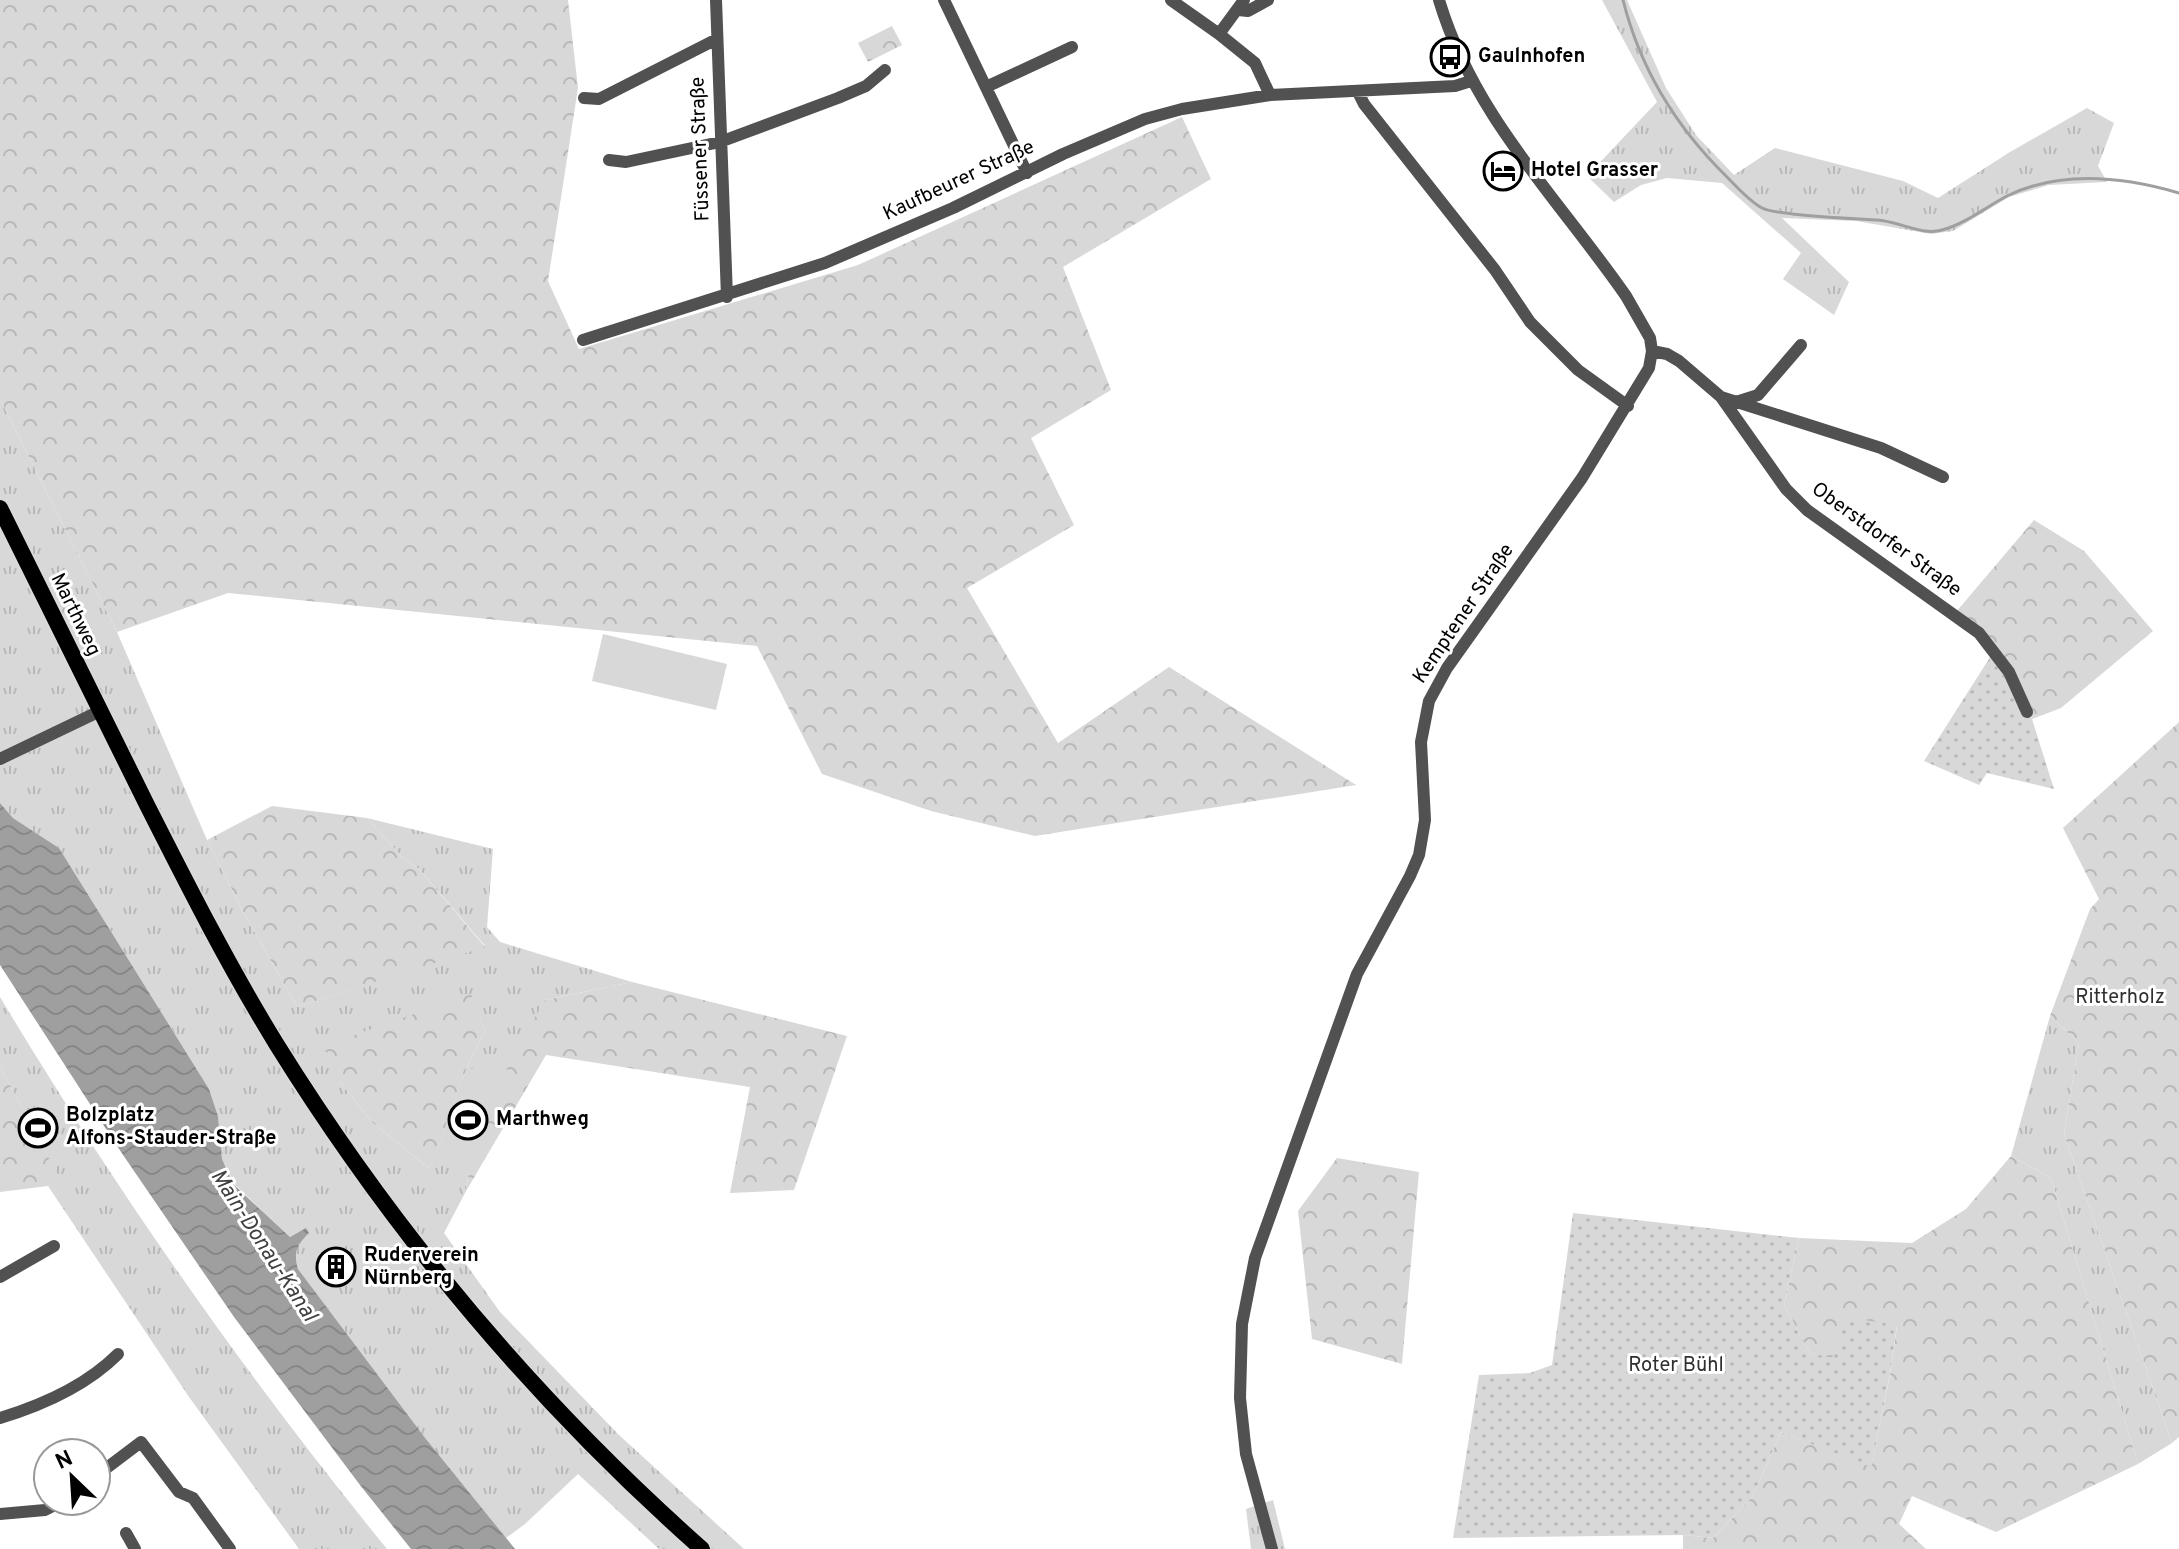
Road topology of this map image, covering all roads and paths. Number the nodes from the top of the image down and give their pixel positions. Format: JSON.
{"nodes":[{"id":1,"x":716,"y":0,"type":"edge"},
{"id":2,"x":961,"y":0,"type":"edge"},
{"id":3,"x":1171,"y":0,"type":"edge"},
{"id":4,"x":1268,"y":0,"type":"edge"},
{"id":5,"x":1439,"y":0,"type":"edge"},
{"id":6,"x":945,"y":3,"type":"edge"},
{"id":7,"x":1241,"y":5,"type":"edge"},
{"id":8,"x":1219,"y":34,"type":"junction"},
{"id":9,"x":717,"y":39,"type":"junction"},
{"id":10,"x":1072,"y":47,"type":"dead end"},
{"id":11,"x":885,"y":70,"type":"dead end"},
{"id":12,"x":1471,"y":81,"type":"junction"},
{"id":13,"x":986,"y":87,"type":"junction"},
{"id":14,"x":1358,"y":92,"type":"junction"},
{"id":15,"x":1270,"y":95,"type":"junction"},
{"id":16,"x":584,"y":98,"type":"dead end"},
{"id":17,"x":720,"y":142,"type":"junction"},
{"id":18,"x":609,"y":160,"type":"dead end"},
{"id":19,"x":1027,"y":173,"type":"junction"},
{"id":20,"x":727,"y":297,"type":"junction"},
{"id":21,"x":583,"y":340,"type":"dead end"},
{"id":22,"x":1801,"y":345,"type":"dead end"},
{"id":23,"x":1652,"y":351,"type":"junction"},
{"id":24,"x":1721,"y":397,"type":"junction"},
{"id":25,"x":1736,"y":402,"type":"junction"},
{"id":26,"x":1628,"y":406,"type":"junction"},
{"id":27,"x":1943,"y":477,"type":"dead end"},
{"id":28,"x":0,"y":508,"type":"edge"},
{"id":29,"x":100,"y":711,"type":"junction"},
{"id":30,"x":2027,"y":712,"type":"dead end"},
{"id":31,"x":0,"y":759,"type":"edge"},
{"id":32,"x":54,"y":1246,"type":"dead end"},
{"id":33,"x":0,"y":1277,"type":"edge"},
{"id":34,"x":118,"y":1354,"type":"dead end"},
{"id":35,"x":0,"y":1418,"type":"edge"},
{"id":36,"x":112,"y":1464,"type":"edge"},
{"id":37,"x":32,"y":1511,"type":"edge"},
{"id":38,"x":0,"y":1514,"type":"edge"},
{"id":39,"x":126,"y":1533,"type":"dead end"},
{"id":40,"x":135,"y":1549,"type":"edge"},
{"id":41,"x":230,"y":1549,"type":"edge"},
{"id":42,"x":702,"y":1549,"type":"edge"},
{"id":43,"x":1272,"y":1549,"type":"edge"}],
"edges":[{"from":1,"to":9,"type":"street","name":"Füssener Straße"},
{"from":2,"to":6,"type":"street"},
{"from":3,"to":8,"type":"street"},
{"from":4,"to":7,"type":"street"},
{"from":5,"to":12,"type":"street"},
{"from":6,"to":13,"type":"street"},
{"from":7,"to":8,"type":"street"},
{"from":8,"to":15,"type":"street"},
{"from":9,"to":16,"type":"street"},
{"from":9,"to":17,"type":"street","name":"Füssener Straße"},
{"from":10,"to":13,"type":"street"},
{"from":11,"to":17,"type":"street"},
{"from":12,"to":14,"type":"street","name":"Kaufbeurer Straße"},
{"from":12,"to":23,"type":"street"},
{"from":13,"to":19,"type":"street"},
{"from":14,"to":15,"type":"street","name":"Kaufbeurer Straße"},
{"from":14,"to":26,"type":"street"},
{"from":15,"to":19,"type":"street","name":"Kaufbeurer Straße"},
{"from":17,"to":18,"type":"street"},
{"from":17,"to":20,"type":"street","name":"Füssener Straße"},
{"from":19,"to":20,"type":"street","name":"Kaufbeurer Straße"},
{"from":20,"to":21,"type":"street","name":"Kaufbeurer Straße"},
{"from":22,"to":25,"type":"street"},
{"from":23,"to":24,"type":"street"},
{"from":23,"to":26,"type":"street","name":"Kemptener Straße"},
{"from":24,"to":25,"type":"street"},
{"from":24,"to":30,"type":"street","name":"Oberstdorfer Straße"},
{"from":25,"to":27,"type":"street"},
{"from":26,"to":43,"type":"street","name":"Kemptener Straße"},
{"from":28,"to":29,"type":"main road","name":"Marthweg"},
{"from":29,"to":31,"type":"street"},
{"from":29,"to":42,"type":"main road","name":"Marthweg"},
{"from":32,"to":33,"type":"street"},
{"from":34,"to":35,"type":"street"},
{"from":36,"to":41,"type":"street"},
{"from":37,"to":38,"type":"street"},
{"from":39,"to":40,"type":"street"}]}
